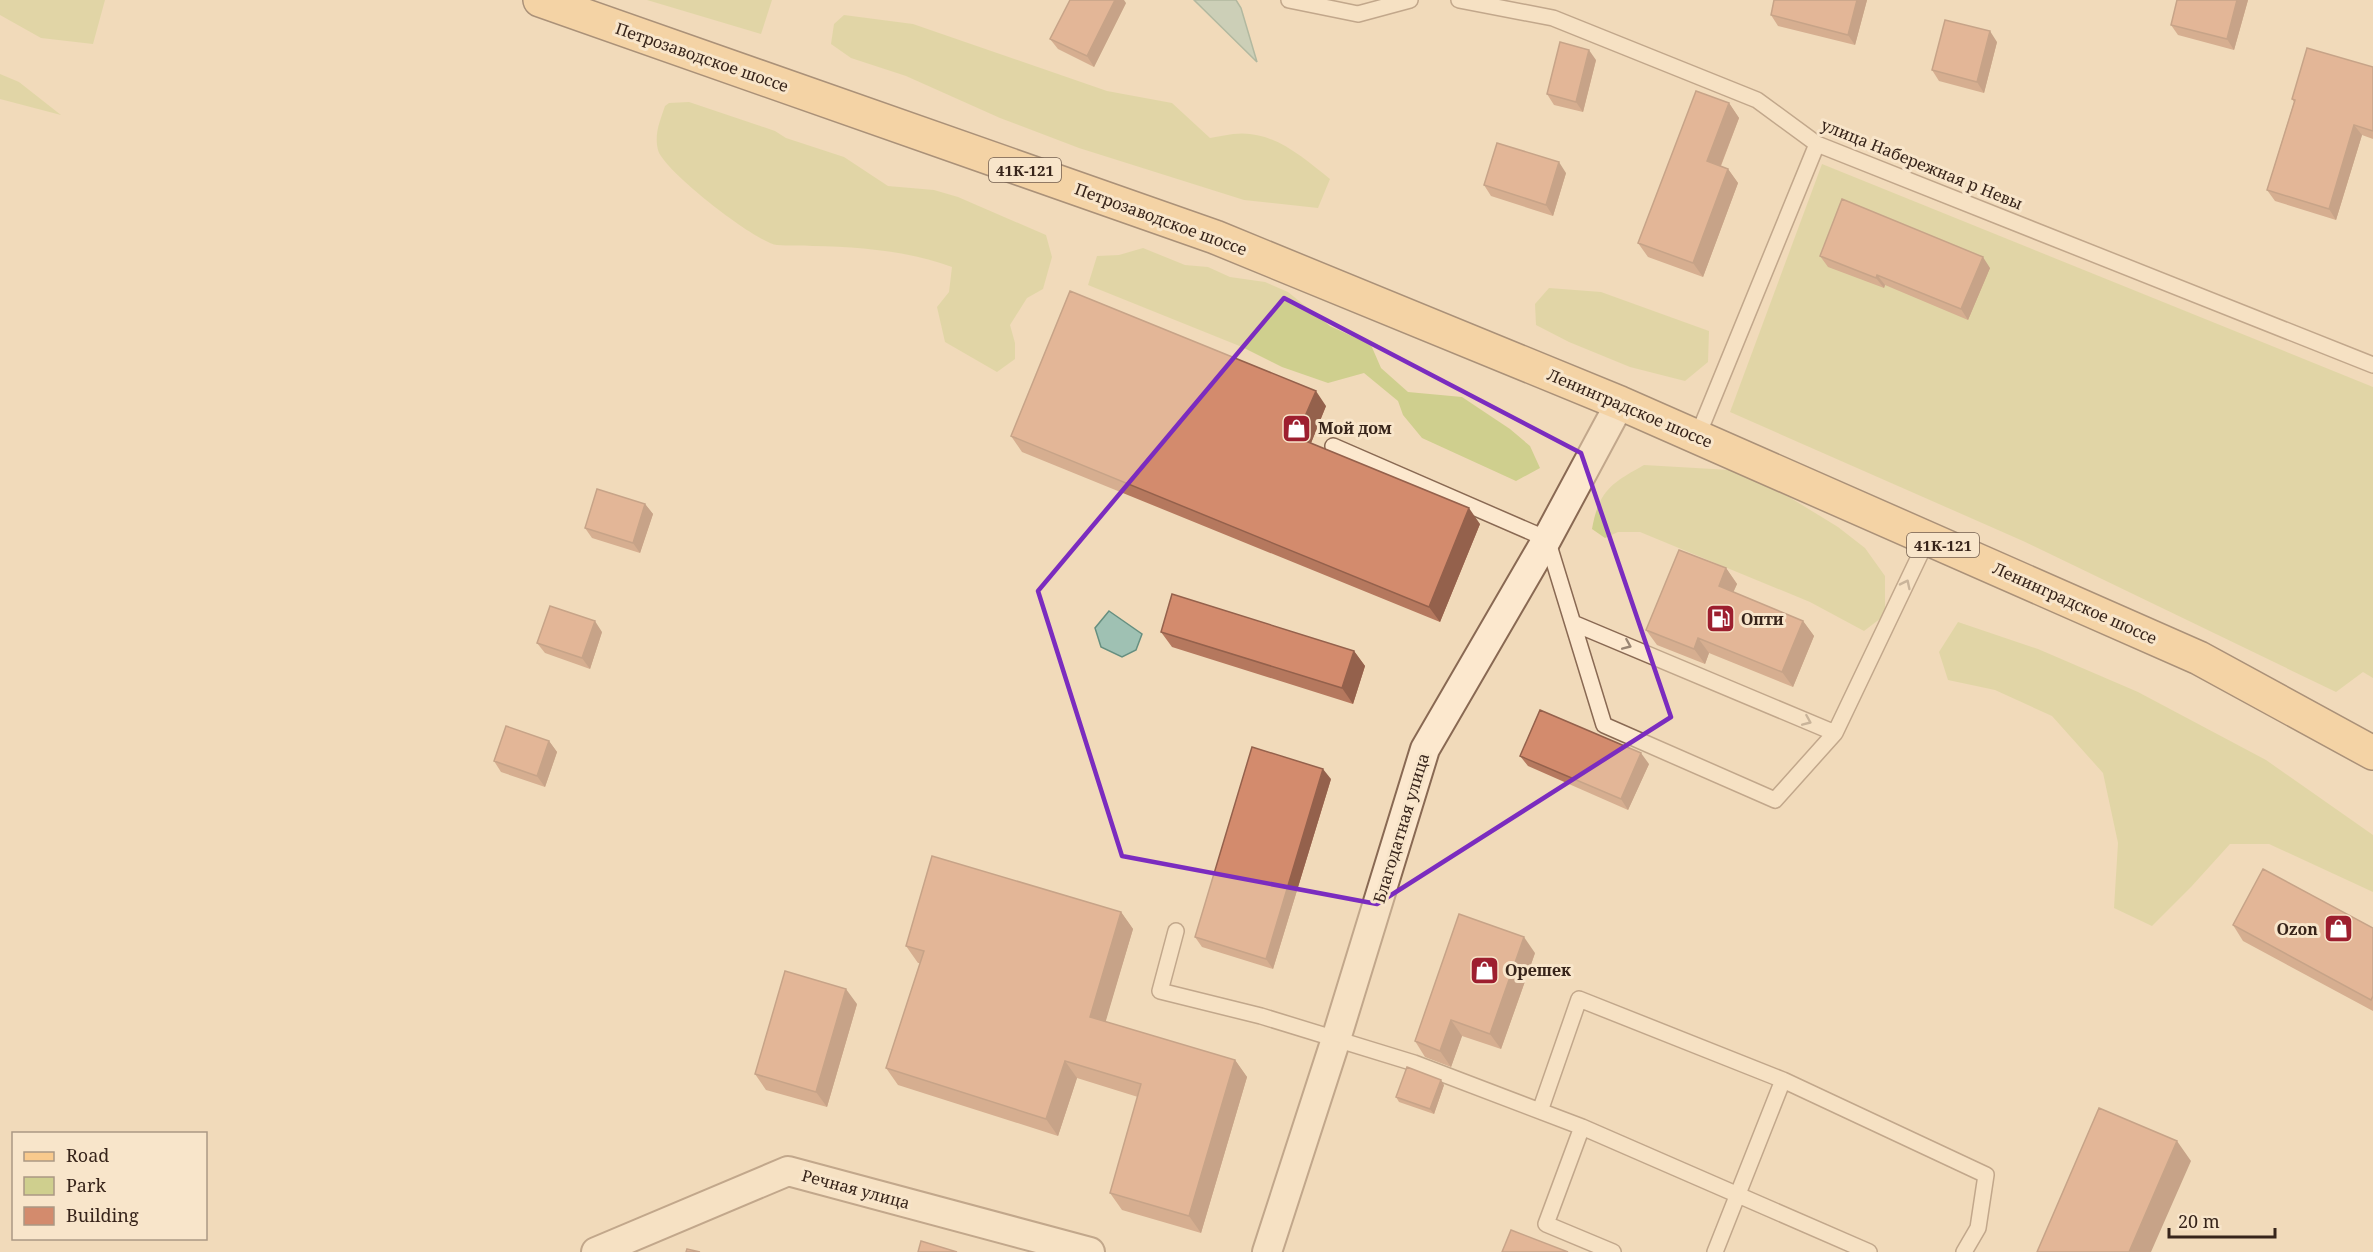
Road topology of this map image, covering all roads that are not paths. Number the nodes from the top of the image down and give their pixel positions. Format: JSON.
{"nodes":[{"id":1,"x":540,"y":0,"type":"edge"},
{"id":2,"x":1288,"y":0,"type":"edge"},
{"id":3,"x":1410,"y":0,"type":"edge"},
{"id":4,"x":1459,"y":0,"type":"edge"},
{"id":5,"x":1817,"y":144,"type":"junction"},
{"id":6,"x":1505,"y":356,"type":"joint"},
{"id":7,"x":2373,"y":365,"type":"edge"},
{"id":8,"x":1620,"y":403,"type":"junction"},
{"id":9,"x":1698,"y":435,"type":"junction"},
{"id":10,"x":1333,"y":446,"type":"dead end"},
{"id":11,"x":1547,"y":538,"type":"junction"},
{"id":12,"x":1928,"y":538,"type":"junction"},
{"id":13,"x":1573,"y":623,"type":"junction"},
{"id":14,"x":1835,"y":733,"type":"junction"},
{"id":15,"x":2373,"y":753,"type":"edge"},
{"id":16,"x":1176,"y":931,"type":"dead end"},
{"id":17,"x":1336,"y":1039,"type":"junction"},
{"id":18,"x":1783,"y":1080,"type":"junction"},
{"id":19,"x":1539,"y":1111,"type":"junction"},
{"id":20,"x":1582,"y":1128,"type":"junction"},
{"id":21,"x":1738,"y":1195,"type":"junction"},
{"id":22,"x":596,"y":1252,"type":"edge"},
{"id":23,"x":1090,"y":1252,"type":"edge"},
{"id":24,"x":1267,"y":1252,"type":"edge"},
{"id":25,"x":1612,"y":1252,"type":"edge"},
{"id":26,"x":1715,"y":1252,"type":"edge"},
{"id":27,"x":1869,"y":1252,"type":"edge"},
{"id":28,"x":1964,"y":1252,"type":"edge"}],
"edges":[{"from":1,"to":6,"type":"main road","name":"Петрозаводское шоссе","number":"41К-121"},
{"from":2,"to":3,"type":"lane"},
{"from":4,"to":5,"type":"lane","name":"улица Набережная р Невы"},
{"from":5,"to":7,"type":"lane","name":"улица Набережная р Невы"},
{"from":5,"to":9,"type":"lane"},
{"from":6,"to":8,"type":"main road","name":"Ленинградское шоссе","number":"41К-121"},
{"from":8,"to":9,"type":"main road","name":"Ленинградское шоссе","number":"41К-121"},
{"from":8,"to":11,"type":"street","name":"Благодатная улица"},
{"from":9,"to":12,"type":"main road","name":"Ленинградское шоссе","number":"41К-121"},
{"from":10,"to":11,"type":"lane"},
{"from":11,"to":13,"type":"lane"},
{"from":11,"to":17,"type":"street","name":"Благодатная улица"},
{"from":14,"to":12,"type":"lane","one_way":true},
{"from":12,"to":15,"type":"main road","name":"Ленинградское шоссе","number":"41К-121"},
{"from":13,"to":14,"type":"lane","one_way":true},
{"from":13,"to":14,"type":"lane"},
{"from":16,"to":17,"type":"lane"},
{"from":17,"to":19,"type":"lane"},
{"from":17,"to":24,"type":"street","name":"Благодатная улица"},
{"from":18,"to":19,"type":"lane"},
{"from":18,"to":21,"type":"lane"},
{"from":18,"to":28,"type":"lane"},
{"from":19,"to":20,"type":"lane"},
{"from":20,"to":21,"type":"lane"},
{"from":20,"to":25,"type":"lane"},
{"from":21,"to":26,"type":"lane"},
{"from":21,"to":27,"type":"lane"},
{"from":22,"to":23,"type":"street","name":"Речная улица"}]}
